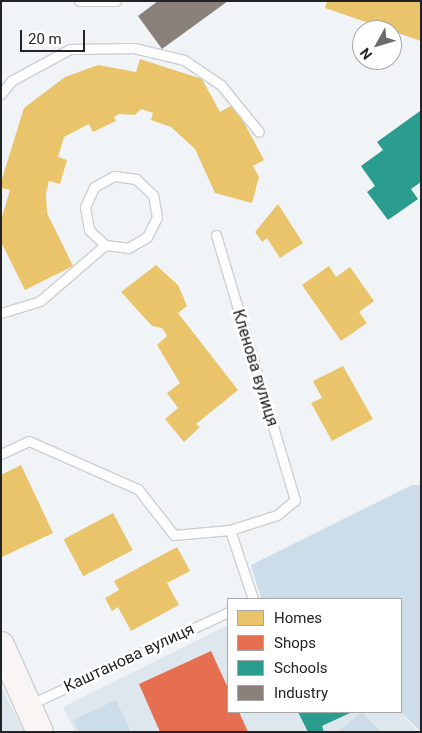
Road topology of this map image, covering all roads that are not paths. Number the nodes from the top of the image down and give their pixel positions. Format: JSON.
{"nodes":[{"id":1,"x":79,"y":1,"type":"edge"},
{"id":2,"x":116,"y":1,"type":"edge"},
{"id":3,"x":1,"y":94,"type":"edge"},
{"id":4,"x":258,"y":132,"type":"dead end"},
{"id":5,"x":216,"y":235,"type":"dead end"},
{"id":6,"x":106,"y":245,"type":"junction"},
{"id":7,"x":1,"y":313,"type":"edge"},
{"id":8,"x":1,"y":454,"type":"edge"},
{"id":9,"x":230,"y":530,"type":"junction"},
{"id":10,"x":253,"y":598,"type":"edge"},
{"id":11,"x":227,"y":612,"type":"edge"},
{"id":12,"x":1,"y":645,"type":"edge"},
{"id":13,"x":30,"y":704,"type":"junction"},
{"id":14,"x":40,"y":732,"type":"edge"}],
"edges":[{"from":1,"to":2,"type":"lane"},
{"from":3,"to":4,"type":"lane"},
{"from":5,"to":9,"type":"lane","name":"Кленова вулиця"},
{"from":6,"to":6,"type":"lane"},
{"from":6,"to":7,"type":"lane"},
{"from":8,"to":9,"type":"lane"},
{"from":9,"to":10,"type":"lane"},
{"from":11,"to":13,"type":"lane","name":"Каштанова вулиця"},
{"from":12,"to":13,"type":"street"},
{"from":13,"to":14,"type":"street"}]}
